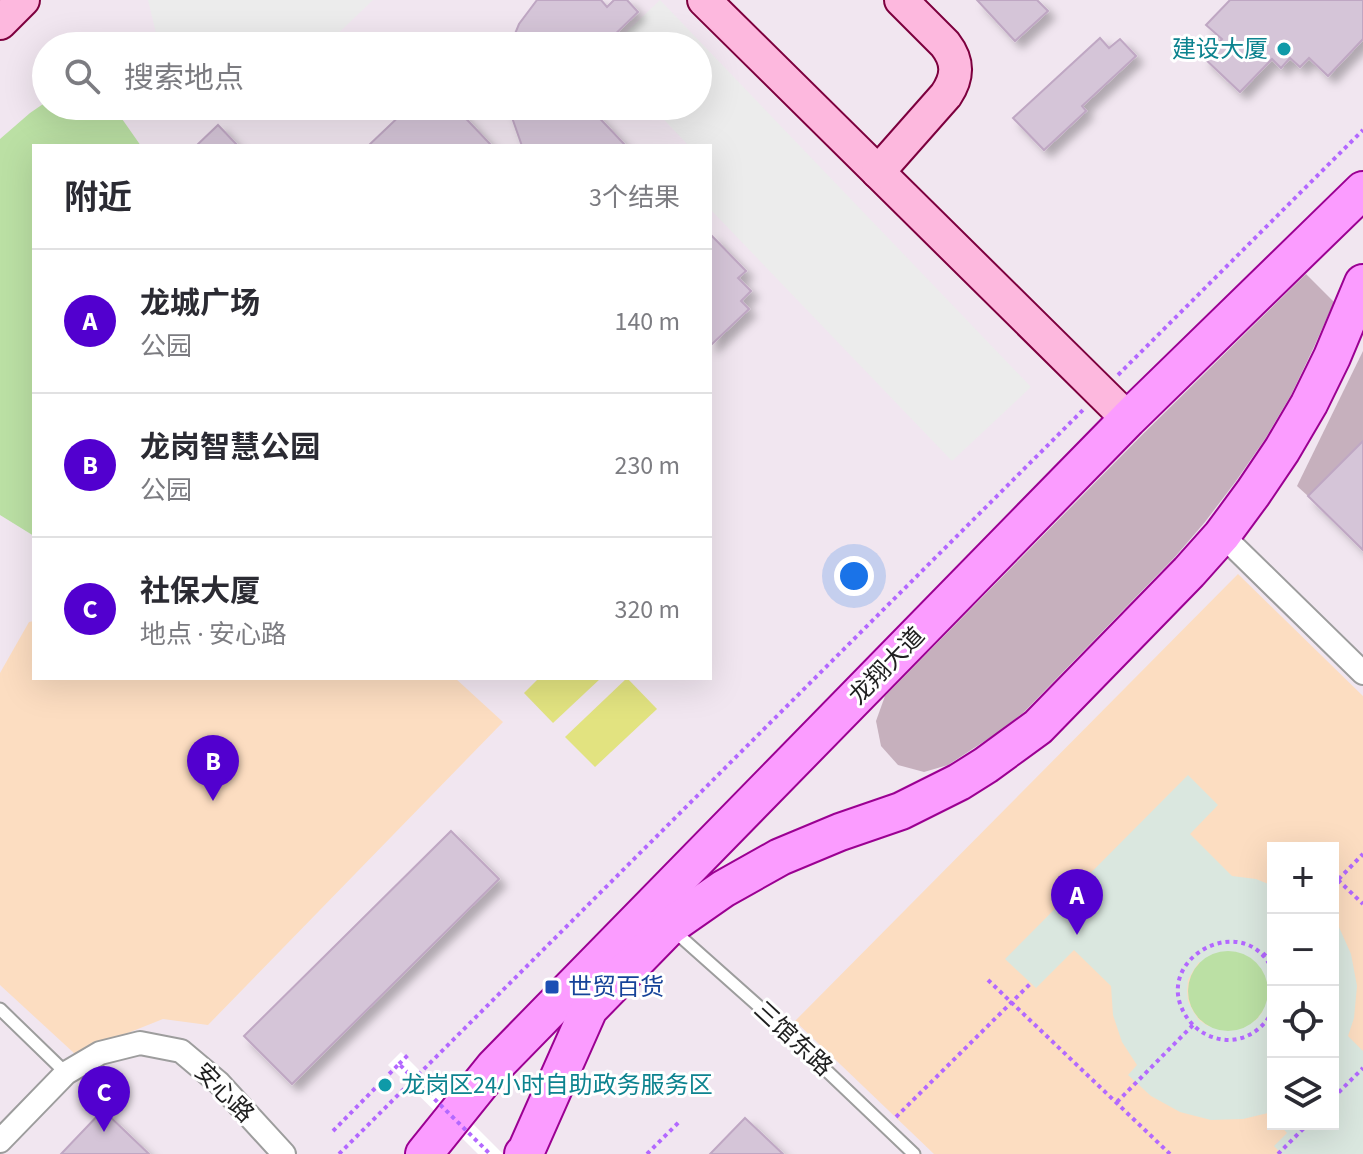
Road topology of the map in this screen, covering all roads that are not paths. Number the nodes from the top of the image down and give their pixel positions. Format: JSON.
{"nodes":[{"id":1,"x":23,"y":0,"type":"edge"},
{"id":2,"x":704,"y":0,"type":"edge"},
{"id":3,"x":901,"y":0,"type":"edge"},
{"id":4,"x":0,"y":23,"type":"edge"},
{"id":5,"x":878,"y":172,"type":"junction"},
{"id":6,"x":1363,"y":190,"type":"edge"},
{"id":7,"x":1363,"y":283,"type":"edge"},
{"id":8,"x":1128,"y":419,"type":"junction"},
{"id":9,"x":1222,"y":535,"type":"junction"},
{"id":10,"x":1363,"y":673,"type":"edge"},
{"id":11,"x":670,"y":926,"type":"junction"},
{"id":12,"x":0,"y":1009,"type":"edge"},
{"id":13,"x":66,"y":1073,"type":"junction"},
{"id":14,"x":0,"y":1141,"type":"edge"},
{"id":15,"x":526,"y":1153,"type":"edge"},
{"id":16,"x":284,"y":1154,"type":"edge"},
{"id":17,"x":424,"y":1154,"type":"edge"},
{"id":18,"x":914,"y":1154,"type":"edge"}],
"edges":[{"from":1,"to":4,"type":"street"},
{"from":2,"to":5,"type":"street"},
{"from":3,"to":5,"type":"street"},
{"from":5,"to":8,"type":"street"},
{"from":6,"to":8,"type":"main road","name":"龙翔大道"},
{"from":7,"to":9,"type":"main road"},
{"from":8,"to":17,"type":"main road","name":"龙翔大道"},
{"from":9,"to":10,"type":"street"},
{"from":9,"to":11,"type":"main road"},
{"from":11,"to":15,"type":"main road"},
{"from":11,"to":18,"type":"lane","name":"三馆东路"},
{"from":12,"to":13,"type":"lane"},
{"from":13,"to":14,"type":"street","name":"安心路"},
{"from":13,"to":16,"type":"street","name":"安心路"}]}
